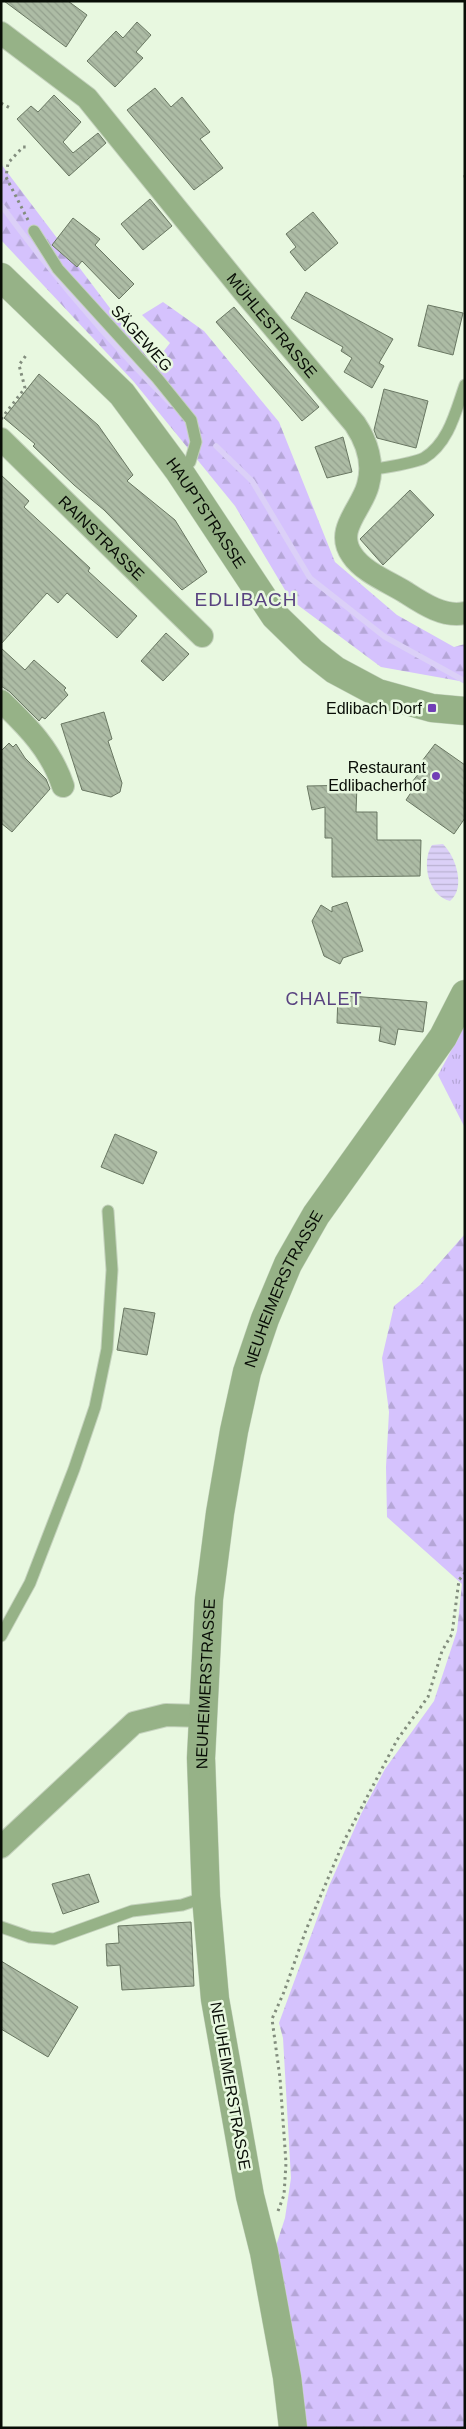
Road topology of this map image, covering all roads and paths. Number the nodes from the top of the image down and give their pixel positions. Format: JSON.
{"nodes":[{"id":1,"x":1,"y":33,"type":"edge"},
{"id":2,"x":1,"y":104,"type":"edge"},
{"id":3,"x":12,"y":109,"type":"dead end"},
{"id":4,"x":29,"y":147,"type":"dead end"},
{"id":5,"x":465,"y":175,"type":"edge"},
{"id":6,"x":465,"y":179,"type":"edge"},
{"id":7,"x":34,"y":231,"type":"joint"},
{"id":8,"x":1,"y":277,"type":"edge"},
{"id":9,"x":27,"y":354,"type":"dead end"},
{"id":10,"x":465,"y":385,"type":"edge"},
{"id":11,"x":1,"y":419,"type":"edge"},
{"id":12,"x":1,"y":439,"type":"edge"},
{"id":13,"x":371,"y":470,"type":"junction"},
{"id":14,"x":179,"y":471,"type":"junction"},
{"id":15,"x":465,"y":613,"type":"edge"},
{"id":16,"x":202,"y":636,"type":"dead end"},
{"id":17,"x":1,"y":702,"type":"edge"},
{"id":18,"x":465,"y":711,"type":"edge"},
{"id":19,"x":63,"y":786,"type":"dead end"},
{"id":20,"x":465,"y":994,"type":"edge"},
{"id":21,"x":108,"y":1211,"type":"dead end"},
{"id":22,"x":465,"y":1573,"type":"edge"},
{"id":23,"x":1,"y":1636,"type":"edge"},
{"id":24,"x":202,"y":1716,"type":"junction"},
{"id":25,"x":1,"y":1847,"type":"edge"},
{"id":26,"x":206,"y":1897,"type":"junction"},
{"id":27,"x":1,"y":1927,"type":"edge"},
{"id":28,"x":277,"y":2214,"type":"dead end"},
{"id":29,"x":293,"y":2428,"type":"edge"}],
"edges":[{"from":1,"to":13,"type":"street","name":"MÜHLESTRASSE"},
{"from":2,"to":3,"type":"path"},
{"from":4,"to":7,"type":"path"},
{"from":5,"to":6,"type":"path"},
{"from":7,"to":14,"type":"lane","name":"SÄGEWEG"},
{"from":8,"to":14,"type":"street","name":"HAUPTSTRASSE"},
{"from":9,"to":11,"type":"path"},
{"from":10,"to":13,"type":"lane"},
{"from":12,"to":16,"type":"street","name":"RAINSTRASSE"},
{"from":13,"to":15,"type":"street","name":"MÜHLESTRASSE"},
{"from":14,"to":18,"type":"street","name":"HAUPTSTRASSE"},
{"from":17,"to":19,"type":"street"},
{"from":20,"to":24,"type":"street","name":"NEUHEIMERSTRASSE"},
{"from":21,"to":23,"type":"lane"},
{"from":22,"to":28,"type":"path"},
{"from":24,"to":25,"type":"street"},
{"from":24,"to":26,"type":"street","name":"NEUHEIMERSTRASSE"},
{"from":26,"to":27,"type":"lane"},
{"from":26,"to":29,"type":"street","name":"NEUHEIMERSTRASSE"}]}
